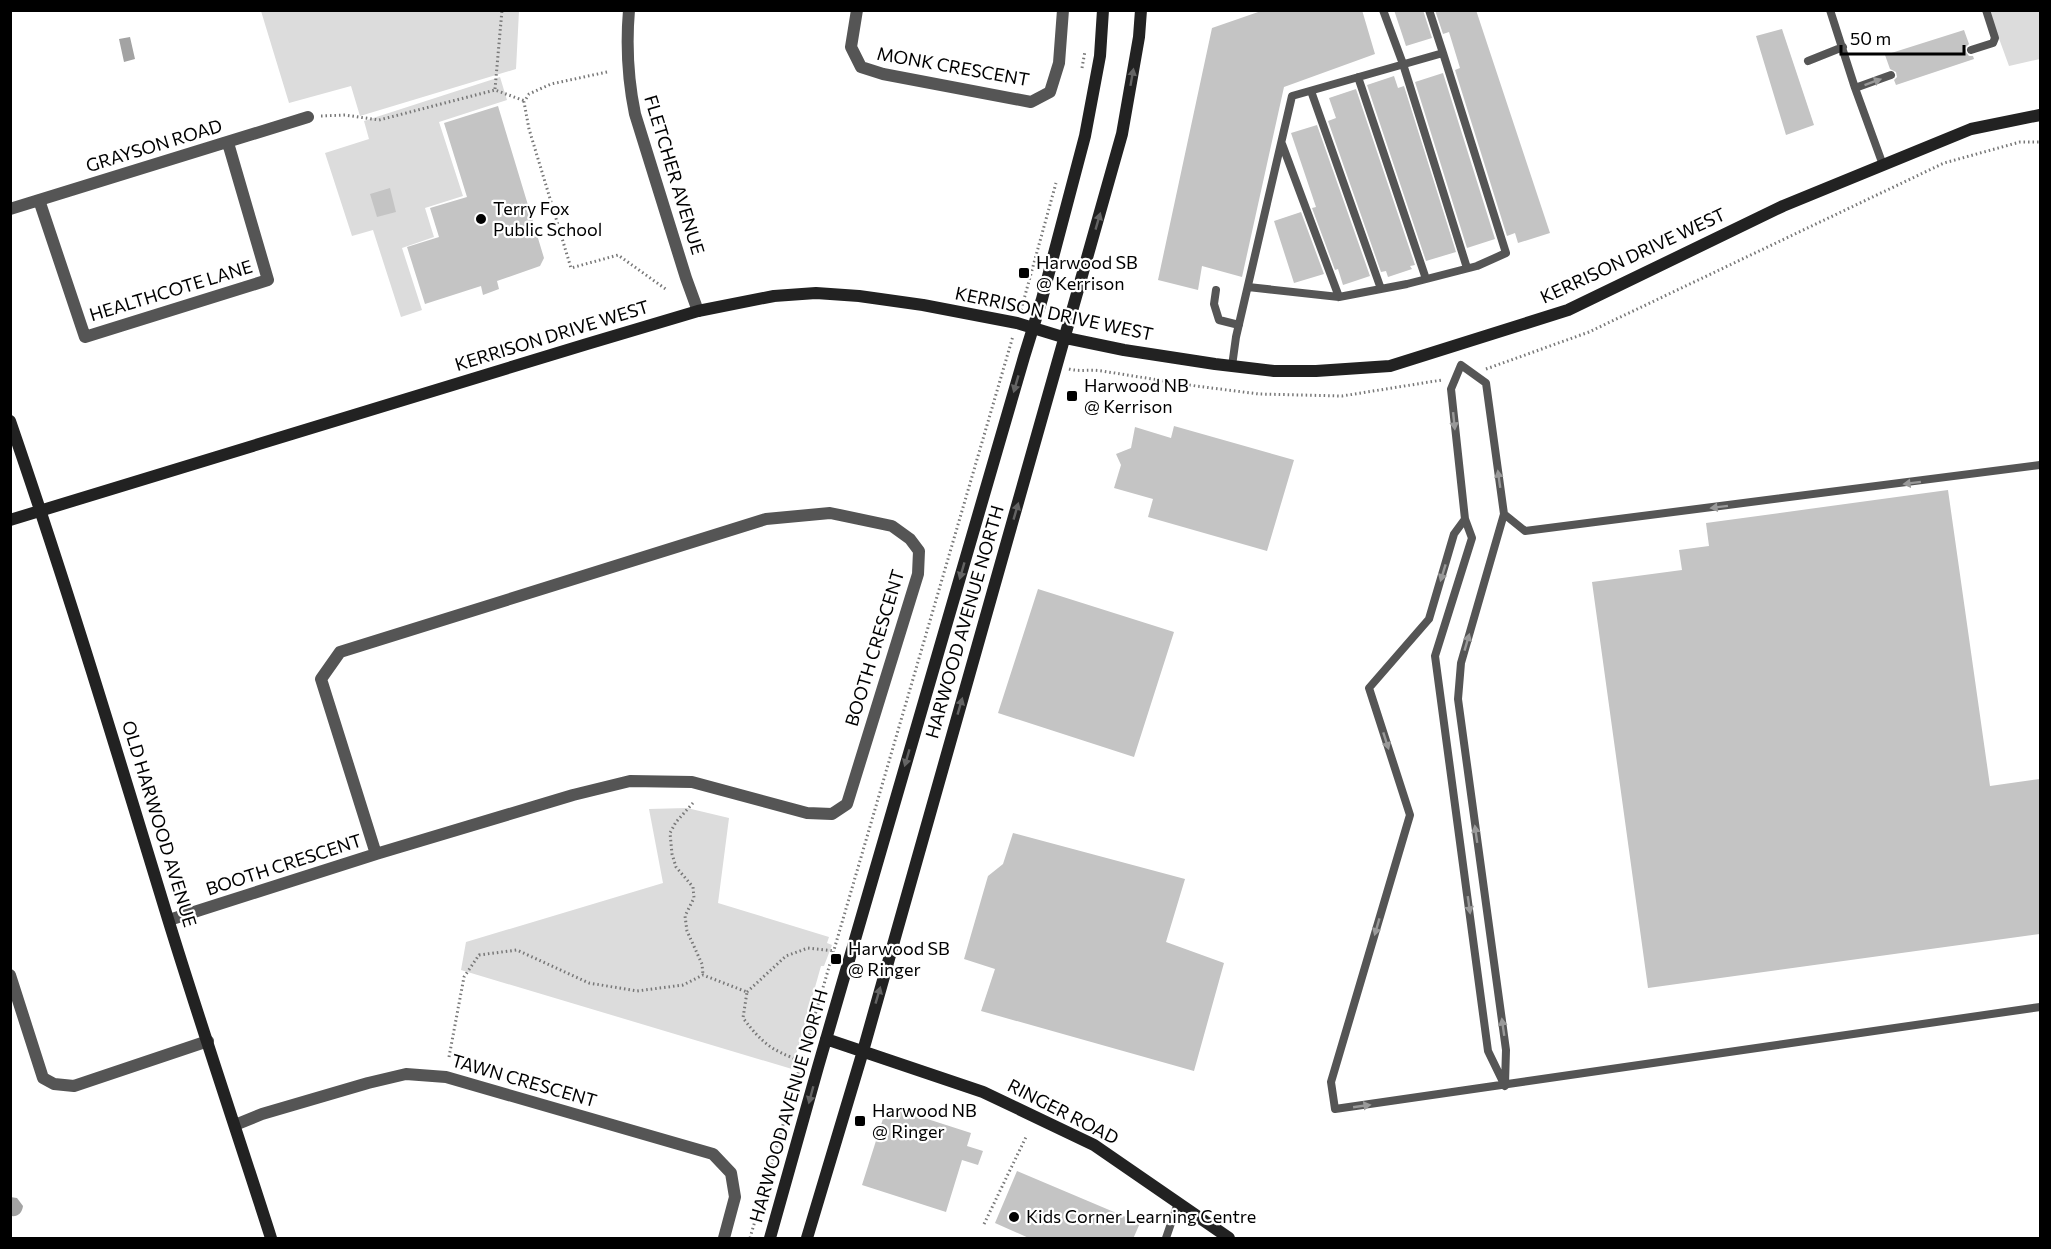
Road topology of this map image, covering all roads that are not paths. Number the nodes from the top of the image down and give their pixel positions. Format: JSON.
{"nodes":[{"id":1,"x":629,"y":10,"type":"edge"},
{"id":2,"x":857,"y":10,"type":"edge"},
{"id":3,"x":1063,"y":10,"type":"edge"},
{"id":4,"x":1103,"y":10,"type":"edge"},
{"id":5,"x":1141,"y":10,"type":"edge"},
{"id":6,"x":1383,"y":10,"type":"edge"},
{"id":7,"x":1430,"y":10,"type":"edge"},
{"id":8,"x":1830,"y":10,"type":"edge"},
{"id":9,"x":1986,"y":10,"type":"edge"},
{"id":10,"x":1843,"y":46,"type":"junction"},
{"id":11,"x":1971,"y":50,"type":"dead end"},
{"id":12,"x":1443,"y":53,"type":"junction"},
{"id":13,"x":1808,"y":61,"type":"dead end"},
{"id":14,"x":1402,"y":64,"type":"junction"},
{"id":15,"x":1891,"y":75,"type":"dead end"},
{"id":16,"x":1358,"y":77,"type":"junction"},
{"id":17,"x":1855,"y":88,"type":"junction"},
{"id":18,"x":1311,"y":91,"type":"junction"},
{"id":19,"x":2040,"y":115,"type":"edge"},
{"id":20,"x":308,"y":117,"type":"road end"},
{"id":21,"x":228,"y":143,"type":"junction"},
{"id":22,"x":1281,"y":143,"type":"junction"},
{"id":23,"x":1883,"y":165,"type":"junction"},
{"id":24,"x":39,"y":200,"type":"junction"},
{"id":25,"x":10,"y":209,"type":"edge"},
{"id":26,"x":1467,"y":268,"type":"junction"},
{"id":27,"x":1426,"y":279,"type":"junction"},
{"id":28,"x":1248,"y":287,"type":"junction"},
{"id":29,"x":1381,"y":289,"type":"junction"},
{"id":30,"x":1216,"y":290,"type":"dead end"},
{"id":31,"x":1339,"y":297,"type":"junction"},
{"id":32,"x":698,"y":311,"type":"junction"},
{"id":33,"x":1239,"y":325,"type":"junction"},
{"id":34,"x":1033,"y":328,"type":"junction"},
{"id":35,"x":1066,"y":338,"type":"junction"},
{"id":36,"x":1232,"y":366,"type":"junction"},
{"id":37,"x":10,"y":421,"type":"edge"},
{"id":38,"x":2040,"y":465,"type":"edge"},
{"id":39,"x":41,"y":510,"type":"junction"},
{"id":40,"x":1504,"y":514,"type":"junction"},
{"id":41,"x":1465,"y":519,"type":"junction"},
{"id":42,"x":10,"y":520,"type":"edge"},
{"id":43,"x":376,"y":854,"type":"junction"},
{"id":44,"x":169,"y":920,"type":"junction"},
{"id":45,"x":10,"y":975,"type":"edge"},
{"id":46,"x":2040,"y":1007,"type":"edge"},
{"id":47,"x":826,"y":1039,"type":"junction"},
{"id":48,"x":208,"y":1041,"type":"junction"},
{"id":49,"x":863,"y":1052,"type":"junction"},
{"id":50,"x":1505,"y":1086,"type":"junction"},
{"id":51,"x":235,"y":1125,"type":"junction"},
{"id":52,"x":1178,"y":1203,"type":"junction"},
{"id":53,"x":270,"y":1239,"type":"edge"},
{"id":54,"x":724,"y":1239,"type":"edge"},
{"id":55,"x":770,"y":1239,"type":"edge"},
{"id":56,"x":807,"y":1239,"type":"edge"},
{"id":57,"x":1166,"y":1239,"type":"edge"},
{"id":58,"x":1229,"y":1239,"type":"edge"}],
"edges":[{"from":1,"to":32,"type":"street","name":"FLETCHER AVENUE"},
{"from":2,"to":3,"type":"street","name":"MONK CRESCENT"},
{"from":4,"to":34,"type":"street","name":"HARWOOD AVENUE NORTH"},
{"from":35,"to":5,"type":"street","name":"HARWOOD AVENUE NORTH","one_way":true},
{"from":6,"to":14,"type":"lane"},
{"from":7,"to":12,"type":"lane"},
{"from":8,"to":10,"type":"lane"},
{"from":9,"to":11,"type":"lane"},
{"from":10,"to":13,"type":"lane"},
{"from":10,"to":17,"type":"lane"},
{"from":12,"to":14,"type":"lane"},
{"from":12,"to":26,"type":"lane"},
{"from":14,"to":16,"type":"lane"},
{"from":14,"to":26,"type":"lane"},
{"from":17,"to":15,"type":"lane","one_way":true},
{"from":16,"to":18,"type":"lane"},
{"from":16,"to":27,"type":"lane"},
{"from":17,"to":23,"type":"lane"},
{"from":18,"to":22,"type":"lane"},
{"from":18,"to":29,"type":"lane"},
{"from":19,"to":23,"type":"street","name":"KERRISON DRIVE WEST"},
{"from":20,"to":21,"type":"street","name":"GRAYSON ROAD"},
{"from":21,"to":24,"type":"street","name":"GRAYSON ROAD"},
{"from":21,"to":24,"type":"street","name":"HEALTHCOTE LANE"},
{"from":22,"to":28,"type":"lane"},
{"from":22,"to":31,"type":"lane"},
{"from":23,"to":36,"type":"street","name":"KERRISON DRIVE WEST"},
{"from":24,"to":25,"type":"street","name":"GRAYSON ROAD"},
{"from":26,"to":27,"type":"lane"},
{"from":27,"to":29,"type":"lane"},
{"from":28,"to":31,"type":"lane"},
{"from":28,"to":33,"type":"lane"},
{"from":29,"to":31,"type":"lane"},
{"from":30,"to":33,"type":"lane"},
{"from":32,"to":34,"type":"street","name":"KERRISON DRIVE WEST"},
{"from":32,"to":39,"type":"street","name":"KERRISON DRIVE WEST"},
{"from":33,"to":36,"type":"lane"},
{"from":34,"to":35,"type":"street","name":"KERRISON DRIVE WEST"},
{"from":34,"to":47,"type":"street","name":"HARWOOD AVENUE NORTH","one_way":true},
{"from":35,"to":36,"type":"street","name":"KERRISON DRIVE WEST"},
{"from":49,"to":35,"type":"street","name":"HARWOOD AVENUE NORTH","one_way":true},
{"from":37,"to":39,"type":"street","name":"OLD HARWOOD AVENUE"},
{"from":38,"to":40,"type":"lane","one_way":true},
{"from":39,"to":42,"type":"street","name":"KERRISON DRIVE WEST"},
{"from":39,"to":44,"type":"street","name":"OLD HARWOOD AVENUE"},
{"from":40,"to":41,"type":"lane","one_way":true},
{"from":50,"to":40,"type":"lane","one_way":true},
{"from":41,"to":50,"type":"lane","one_way":true},
{"from":41,"to":50,"type":"lane","one_way":true},
{"from":43,"to":43,"type":"street","name":"BOOTH CRESCENT"},
{"from":43,"to":44,"type":"street","name":"BOOTH CRESCENT"},
{"from":44,"to":48,"type":"street","name":"OLD HARWOOD AVENUE"},
{"from":45,"to":48,"type":"street"},
{"from":46,"to":50,"type":"lane"},
{"from":47,"to":49,"type":"street","name":"RINGER ROAD"},
{"from":47,"to":55,"type":"street","name":"HARWOOD AVENUE NORTH","one_way":true},
{"from":48,"to":51,"type":"street","name":"OLD HARWOOD AVENUE"},
{"from":49,"to":52,"type":"street","name":"RINGER ROAD"},
{"from":49,"to":56,"type":"street","name":"HARWOOD AVENUE NORTH"},
{"from":51,"to":53,"type":"street","name":"OLD HARWOOD AVENUE"},
{"from":51,"to":54,"type":"street","name":"TAWN CRESCENT"},
{"from":52,"to":57,"type":"lane"},
{"from":52,"to":58,"type":"street","name":"RINGER ROAD"}]}
